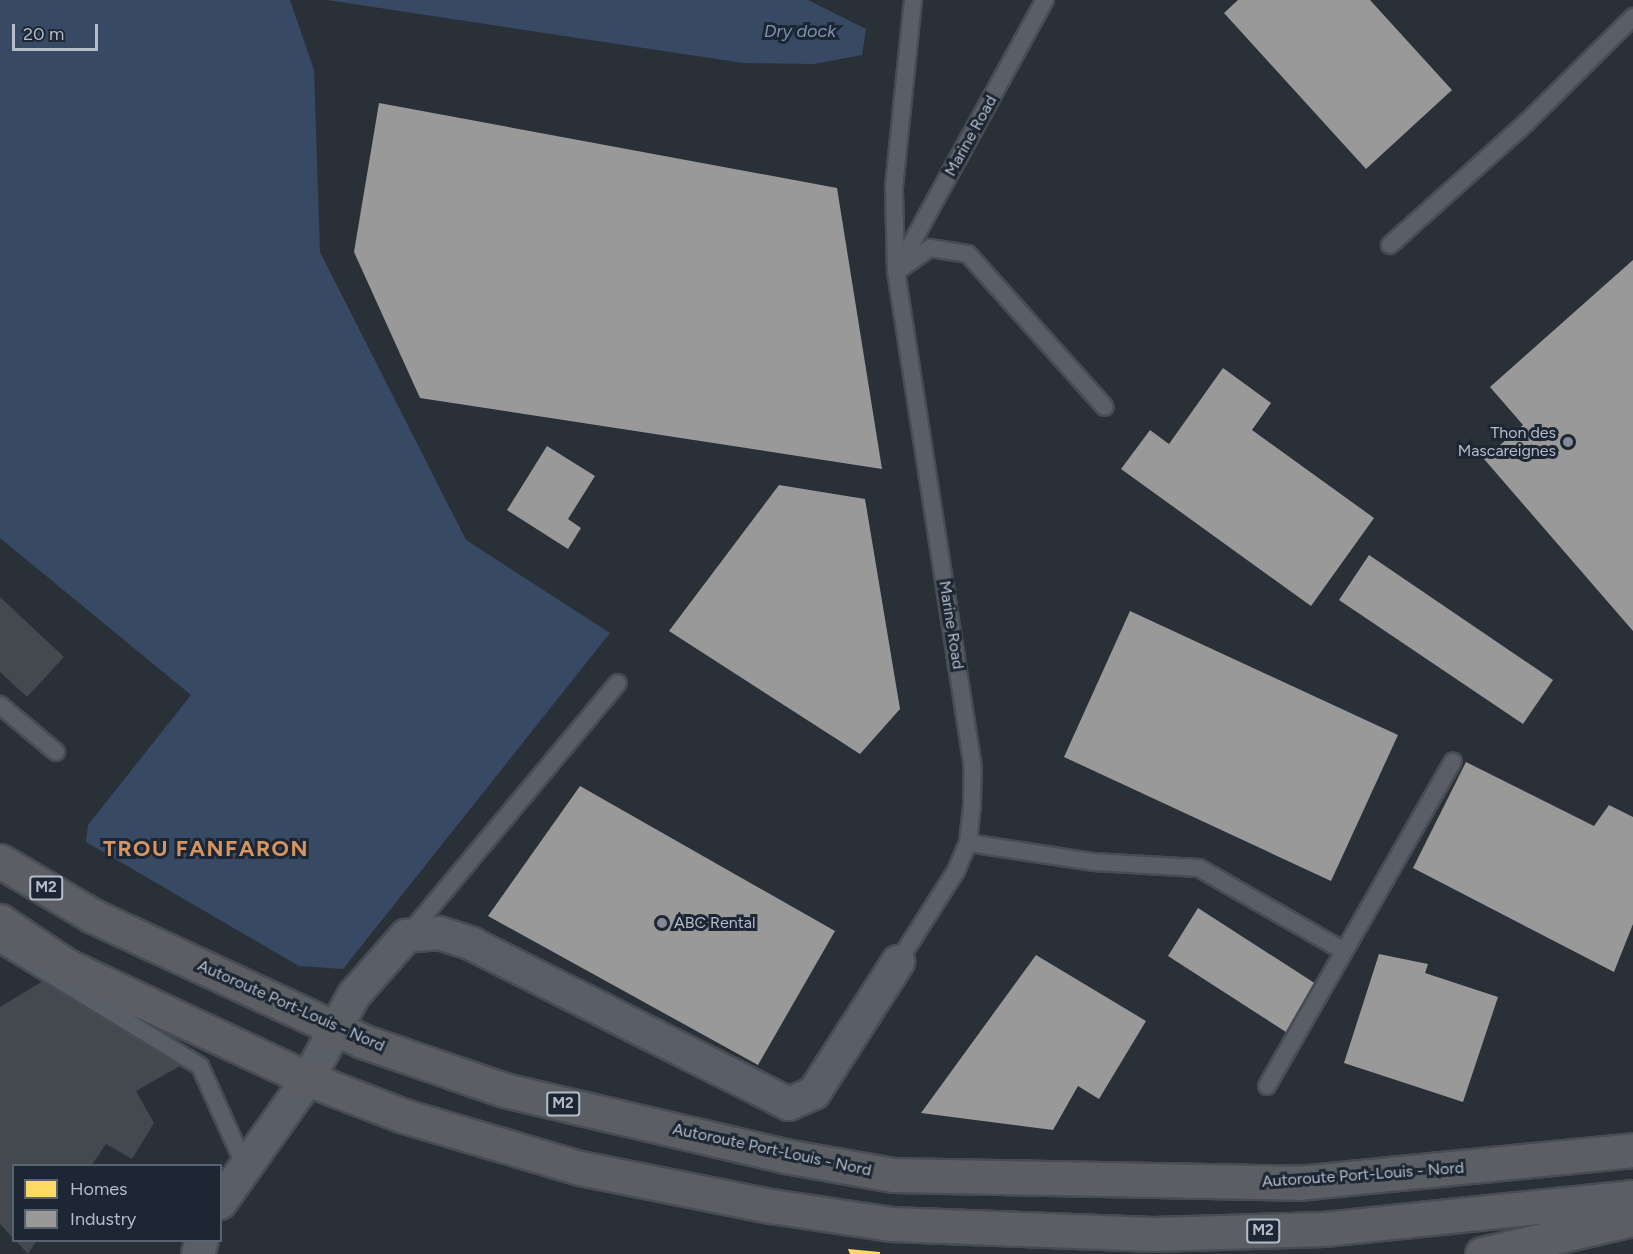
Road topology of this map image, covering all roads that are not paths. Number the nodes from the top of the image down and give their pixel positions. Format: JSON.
{"nodes":[{"id":1,"x":914,"y":0,"type":"edge"},
{"id":2,"x":1045,"y":0,"type":"edge"},
{"id":3,"x":1633,"y":17,"type":"edge"},
{"id":4,"x":1390,"y":245,"type":"dead end"},
{"id":5,"x":896,"y":271,"type":"junction"},
{"id":6,"x":1105,"y":407,"type":"dead end"},
{"id":7,"x":618,"y":682,"type":"dead end"},
{"id":8,"x":0,"y":705,"type":"edge"},
{"id":9,"x":56,"y":752,"type":"dead end"},
{"id":10,"x":1453,"y":761,"type":"dead end"},
{"id":11,"x":968,"y":843,"type":"junction"},
{"id":12,"x":0,"y":861,"type":"edge"},
{"id":13,"x":0,"y":921,"type":"edge"},
{"id":14,"x":406,"y":936,"type":"junction"},
{"id":15,"x":0,"y":944,"type":"edge"},
{"id":16,"x":1344,"y":951,"type":"junction"},
{"id":17,"x":898,"y":962,"type":"joint"},
{"id":18,"x":332,"y":1028,"type":"junction"},
{"id":19,"x":308,"y":1078,"type":"junction"},
{"id":20,"x":1267,"y":1086,"type":"dead end"},
{"id":21,"x":1633,"y":1150,"type":"edge"},
{"id":22,"x":245,"y":1166,"type":"junction"},
{"id":23,"x":1633,"y":1197,"type":"edge"},
{"id":24,"x":222,"y":1200,"type":"edge"},
{"id":25,"x":1633,"y":1219,"type":"edge"},
{"id":26,"x":1482,"y":1254,"type":"edge"}],
"edges":[{"from":1,"to":5,"type":"lane","name":"Marine Road"},
{"from":2,"to":5,"type":"lane","name":"Marine Road"},
{"from":3,"to":4,"type":"lane"},
{"from":5,"to":6,"type":"lane"},
{"from":5,"to":11,"type":"lane","name":"Marine Road"},
{"from":7,"to":14,"type":"lane"},
{"from":8,"to":9,"type":"lane"},
{"from":10,"to":16,"type":"lane"},
{"from":11,"to":16,"type":"lane"},
{"from":11,"to":17,"type":"lane","name":"Marine Road"},
{"from":12,"to":18,"type":"highway","name":"Autoroute Port-Louis - Nord","number":"M2"},
{"from":13,"to":19,"type":"highway","number":"M2"},
{"from":14,"to":17,"type":"street"},
{"from":14,"to":18,"type":"street"},
{"from":15,"to":22,"type":"lane"},
{"from":16,"to":20,"type":"lane"},
{"from":18,"to":19,"type":"street"},
{"from":18,"to":21,"type":"highway","name":"Autoroute Port-Louis - Nord","number":"M2"},
{"from":19,"to":22,"type":"street"},
{"from":19,"to":23,"type":"highway","number":"M2"},
{"from":22,"to":24,"type":"street"},
{"from":25,"to":26,"type":"highway"}]}
